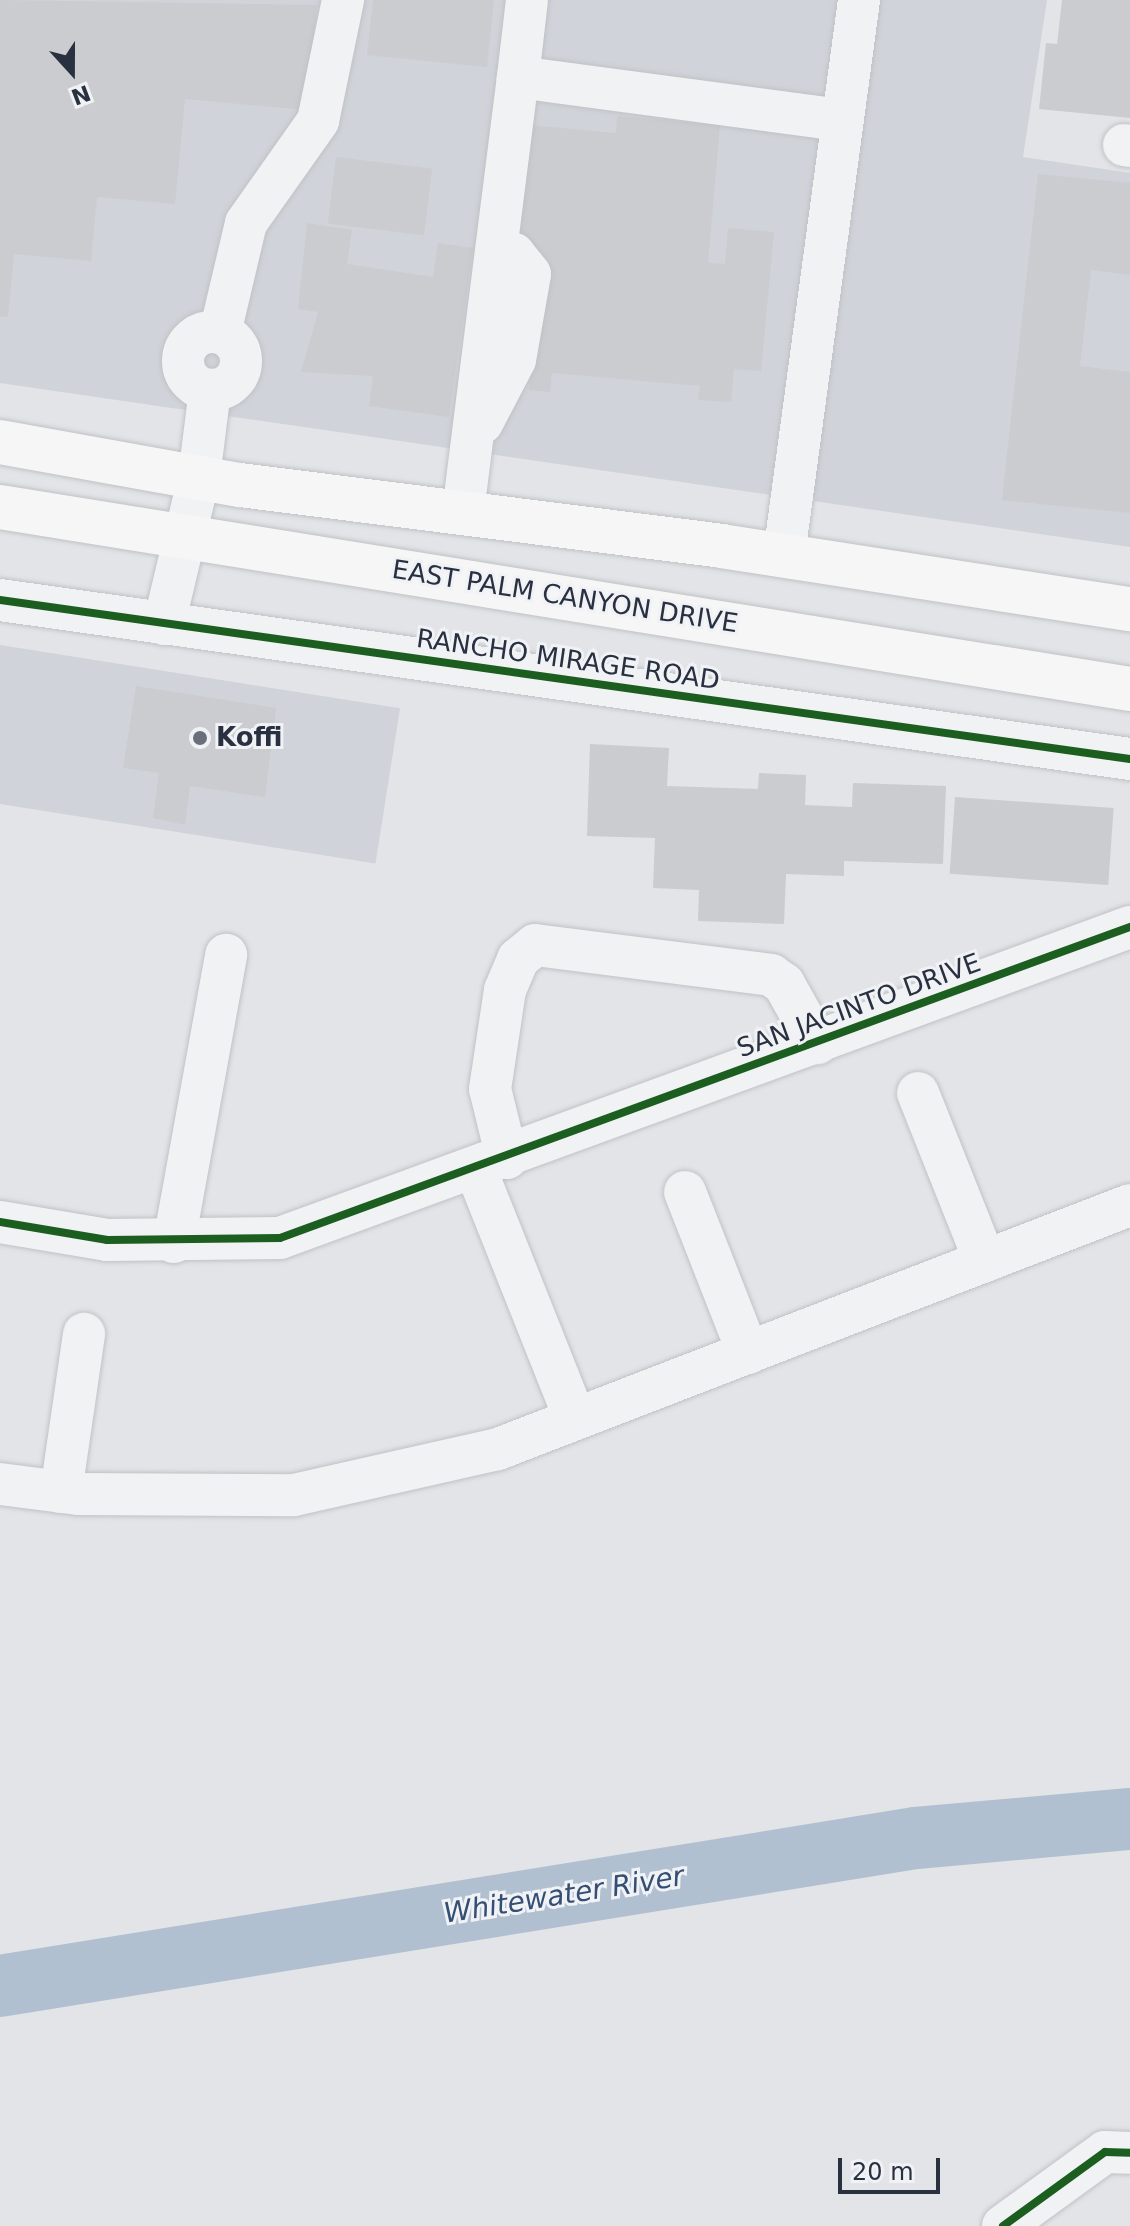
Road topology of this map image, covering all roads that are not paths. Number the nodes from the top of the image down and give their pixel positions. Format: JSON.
{"nodes":[{"id":1,"x":343,"y":0,"type":"edge"},
{"id":2,"x":527,"y":0,"type":"edge"},
{"id":3,"x":859,"y":0,"type":"edge"},
{"id":4,"x":518,"y":77,"type":"junction"},
{"id":5,"x":841,"y":120,"type":"junction"},
{"id":6,"x":0,"y":442,"type":"edge"},
{"id":7,"x":199,"y":477,"type":"junction"},
{"id":8,"x":0,"y":507,"type":"edge"},
{"id":9,"x":463,"y":512,"type":"junction"},
{"id":10,"x":179,"y":534,"type":"junction"},
{"id":11,"x":784,"y":555,"type":"junction"},
{"id":12,"x":0,"y":600,"type":"edge"},
{"id":13,"x":1130,"y":609,"type":"edge"},
{"id":14,"x":164,"y":624,"type":"junction"},
{"id":15,"x":1130,"y":689,"type":"edge"},
{"id":16,"x":1130,"y":759,"type":"edge"},
{"id":17,"x":1130,"y":927,"type":"edge"},
{"id":18,"x":226,"y":955,"type":"dead end"},
{"id":19,"x":817,"y":1043,"type":"junction"},
{"id":20,"x":918,"y":1093,"type":"dead end"},
{"id":21,"x":491,"y":1164,"type":"junction"},
{"id":22,"x":685,"y":1192,"type":"dead end"},
{"id":23,"x":1130,"y":1205,"type":"edge"},
{"id":24,"x":0,"y":1222,"type":"edge"},
{"id":25,"x":174,"y":1242,"type":"junction"},
{"id":26,"x":985,"y":1261,"type":"junction"},
{"id":27,"x":84,"y":1334,"type":"dead end"},
{"id":28,"x":748,"y":1353,"type":"junction"},
{"id":29,"x":575,"y":1419,"type":"junction"},
{"id":30,"x":0,"y":1484,"type":"edge"},
{"id":31,"x":61,"y":1492,"type":"junction"},
{"id":32,"x":1130,"y":2153,"type":"edge"},
{"id":33,"x":1003,"y":2226,"type":"edge"}],
"edges":[{"from":1,"to":7,"type":"street"},
{"from":2,"to":4,"type":"street"},
{"from":3,"to":5,"type":"street"},
{"from":4,"to":5,"type":"street"},
{"from":4,"to":9,"type":"street"},
{"from":5,"to":11,"type":"street"},
{"from":6,"to":7,"type":"main road"},
{"from":7,"to":9,"type":"main road"},
{"from":7,"to":10,"type":"street"},
{"from":8,"to":10,"type":"main road","name":"EAST PALM CANYON DRIVE"},
{"from":9,"to":11,"type":"main road"},
{"from":10,"to":14,"type":"street"},
{"from":10,"to":15,"type":"main road","name":"EAST PALM CANYON DRIVE"},
{"from":11,"to":13,"type":"main road"},
{"from":12,"to":14,"type":"street","name":"RANCHO MIRAGE ROAD"},
{"from":14,"to":16,"type":"street","name":"RANCHO MIRAGE ROAD"},
{"from":17,"to":19,"type":"street","name":"SAN JACINTO DRIVE"},
{"from":18,"to":25,"type":"street"},
{"from":19,"to":21,"type":"street","name":"SAN JACINTO DRIVE"},
{"from":19,"to":21,"type":"street"},
{"from":20,"to":26,"type":"street"},
{"from":21,"to":25,"type":"street","name":"SAN JACINTO DRIVE"},
{"from":21,"to":29,"type":"street"},
{"from":22,"to":28,"type":"street"},
{"from":23,"to":26,"type":"street"},
{"from":24,"to":25,"type":"street","name":"SAN JACINTO DRIVE"},
{"from":26,"to":28,"type":"street"},
{"from":27,"to":31,"type":"street"},
{"from":28,"to":29,"type":"street"},
{"from":29,"to":31,"type":"street"},
{"from":30,"to":31,"type":"street"},
{"from":32,"to":33,"type":"street"}]}
